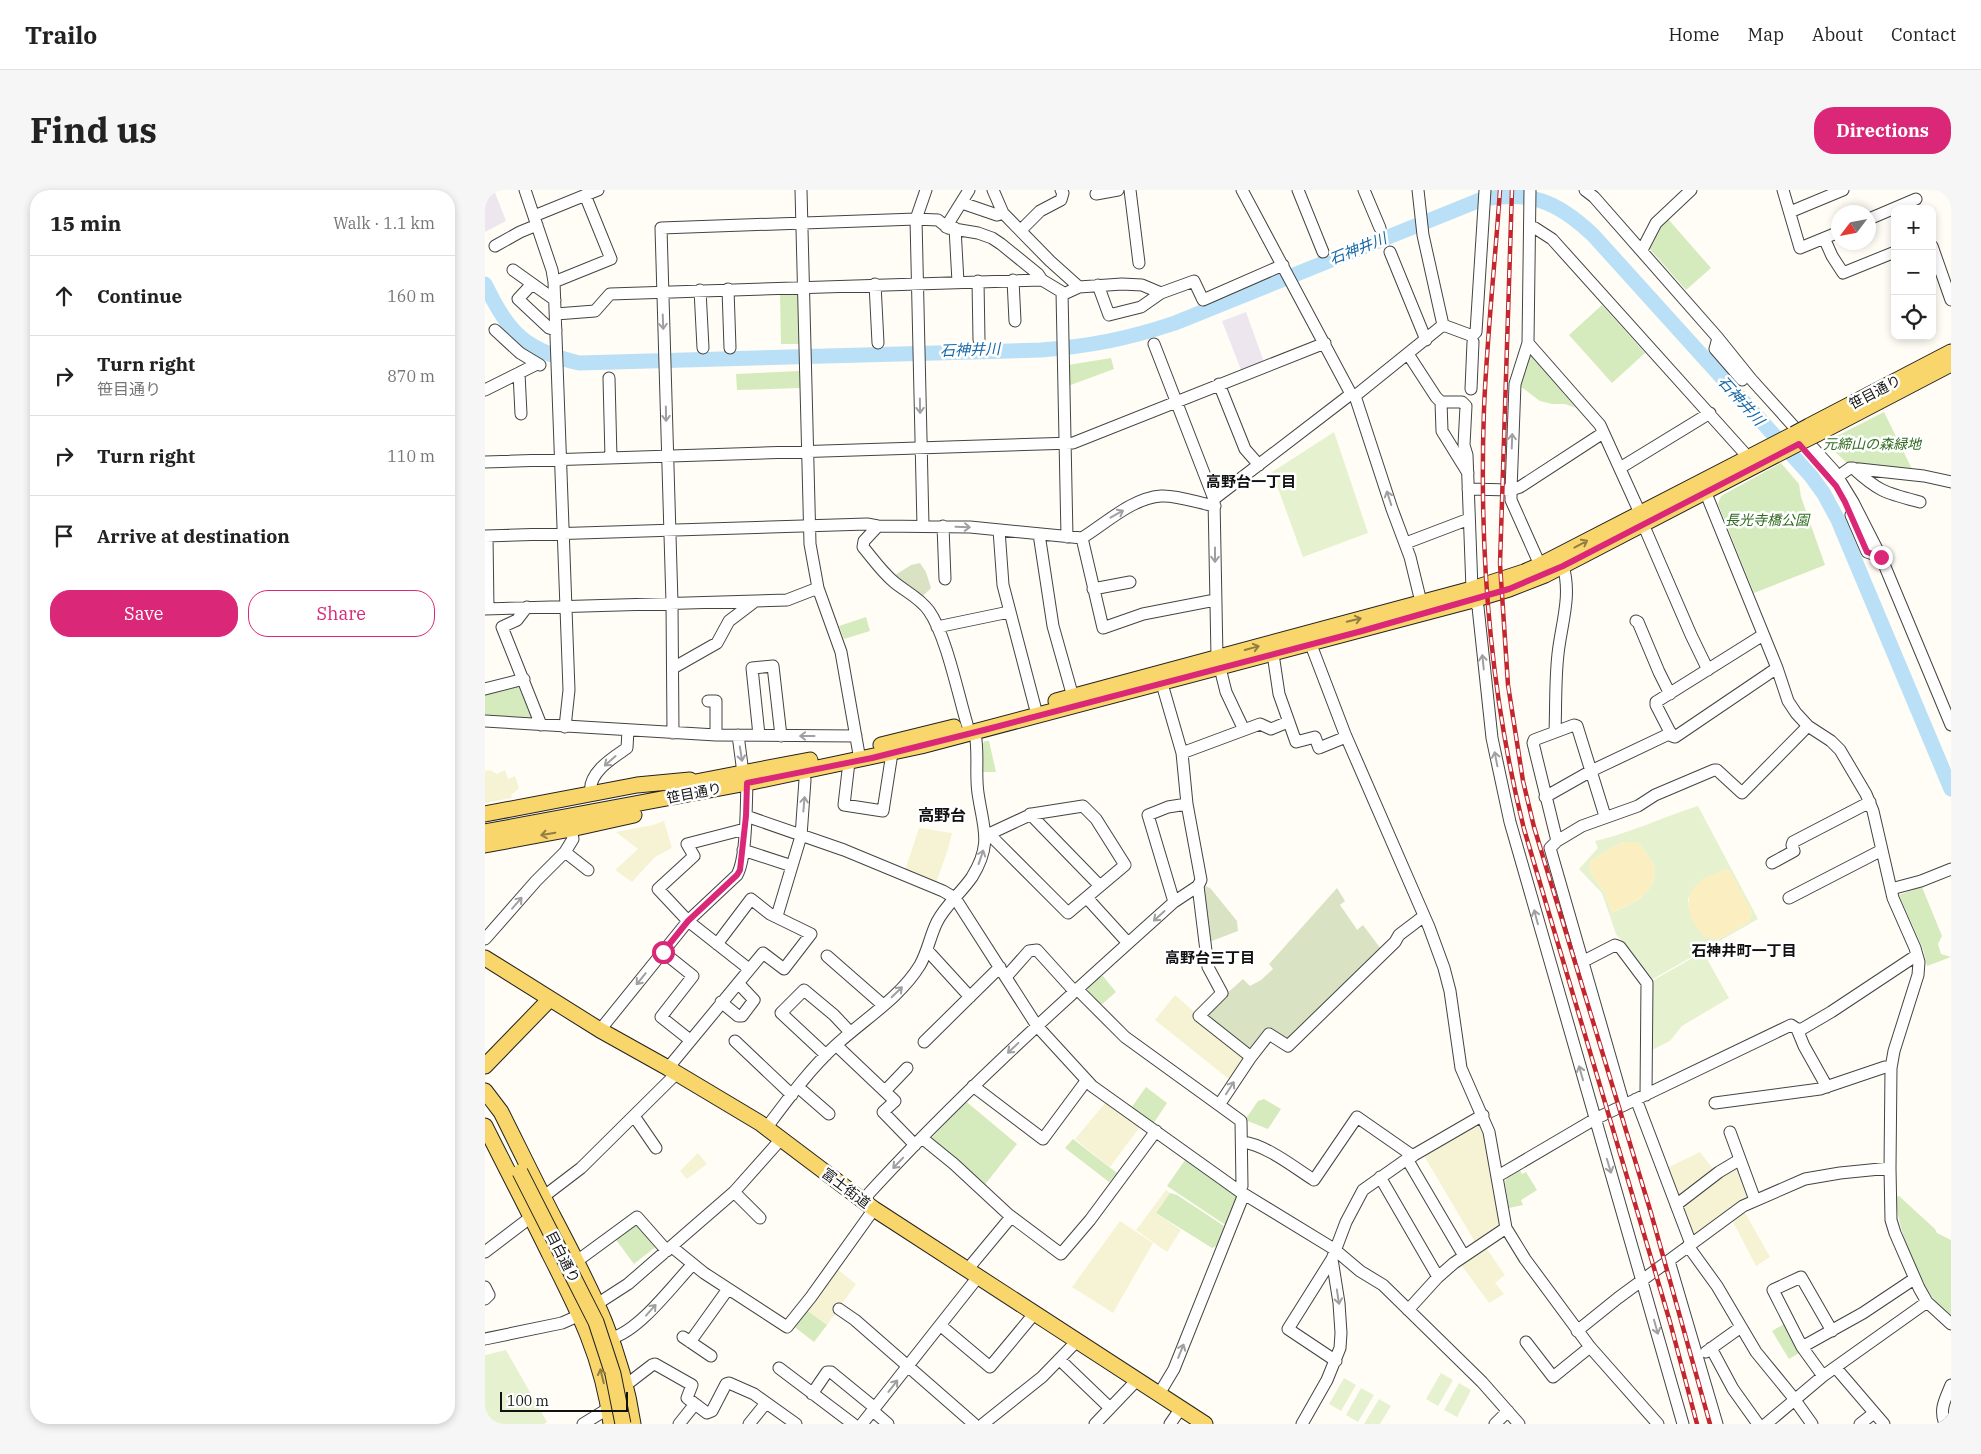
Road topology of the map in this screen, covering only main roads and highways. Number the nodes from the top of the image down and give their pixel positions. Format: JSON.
{"nodes":[{"id":1,"x":1951,"y":352,"type":"edge"},
{"id":2,"x":1951,"y":364,"type":"edge"},
{"id":3,"x":1813,"y":430,"type":"junction"},
{"id":4,"x":1770,"y":452,"type":"junction"},
{"id":5,"x":1703,"y":487,"type":"junction"},
{"id":6,"x":1642,"y":518,"type":"junction"},
{"id":7,"x":1473,"y":595,"type":"junction"},
{"id":8,"x":1309,"y":638,"type":"junction"},
{"id":9,"x":1218,"y":662,"type":"junction"},
{"id":10,"x":971,"y":728,"type":"junction"},
{"id":11,"x":856,"y":752,"type":"junction"},
{"id":12,"x":745,"y":778,"type":"junction"},
{"id":13,"x":713,"y":784,"type":"junction"},
{"id":14,"x":485,"y":814,"type":"edge"},
{"id":15,"x":485,"y":824,"type":"edge"},
{"id":16,"x":485,"y":832,"type":"edge"},
{"id":17,"x":485,"y":845,"type":"edge"},
{"id":18,"x":485,"y":958,"type":"edge"},
{"id":19,"x":550,"y":998,"type":"junction"},
{"id":20,"x":485,"y":1066,"type":"edge"},
{"id":21,"x":485,"y":1091,"type":"edge"},
{"id":22,"x":485,"y":1096,"type":"edge"},
{"id":23,"x":485,"y":1126,"type":"edge"},
{"id":24,"x":611,"y":1424,"type":"edge"},
{"id":25,"x":623,"y":1424,"type":"edge"},
{"id":26,"x":633,"y":1424,"type":"edge"},
{"id":27,"x":1205,"y":1424,"type":"edge"}],
"edges":[{"from":1,"to":3,"type":"main road","name":"笹目通り"},
{"from":2,"to":3,"type":"main road","name":"笹目通り"},
{"from":3,"to":4,"type":"main road","name":"笹目通り","bridge":true},
{"from":4,"to":5,"type":"main road","name":"笹目通り"},
{"from":4,"to":5,"type":"main road","name":"笹目通り"},
{"from":5,"to":6,"type":"main road","name":"笹目通り"},
{"from":7,"to":6,"type":"main road","name":"笹目通り","one_way":true},
{"from":6,"to":7,"type":"main road","name":"笹目通り"},
{"from":7,"to":8,"type":"main road","name":"笹目通り"},
{"from":8,"to":7,"type":"main road","name":"笹目通り","one_way":true},
{"from":9,"to":8,"type":"main road","name":"笹目通り","one_way":true},
{"from":8,"to":9,"type":"main road","name":"笹目通り"},
{"from":9,"to":10,"type":"main road","name":"笹目通り"},
{"from":9,"to":10,"type":"main road","name":"笹目通り"},
{"from":10,"to":11,"type":"main road","name":"笹目通り"},
{"from":10,"to":11,"type":"main road","name":"笹目通り"},
{"from":11,"to":12,"type":"main road","name":"笹目通り"},
{"from":11,"to":12,"type":"main road","name":"笹目通り"},
{"from":12,"to":13,"type":"main road","name":"笹目通り"},
{"from":13,"to":14,"type":"main road"},
{"from":13,"to":15,"type":"main road","name":"笹目通り"},
{"from":13,"to":16,"type":"main road","name":"笹目通り"},
{"from":13,"to":17,"type":"main road","one_way":true},
{"from":18,"to":19,"type":"main road","name":"富士街道"},
{"from":19,"to":20,"type":"main road"},
{"from":19,"to":27,"type":"main road","name":"富士街道"},
{"from":21,"to":26,"type":"main road"},
{"from":22,"to":25,"type":"main road","name":"目白通り","bridge":true},
{"from":24,"to":23,"type":"main road","name":"目白通り","one_way":true}]}
